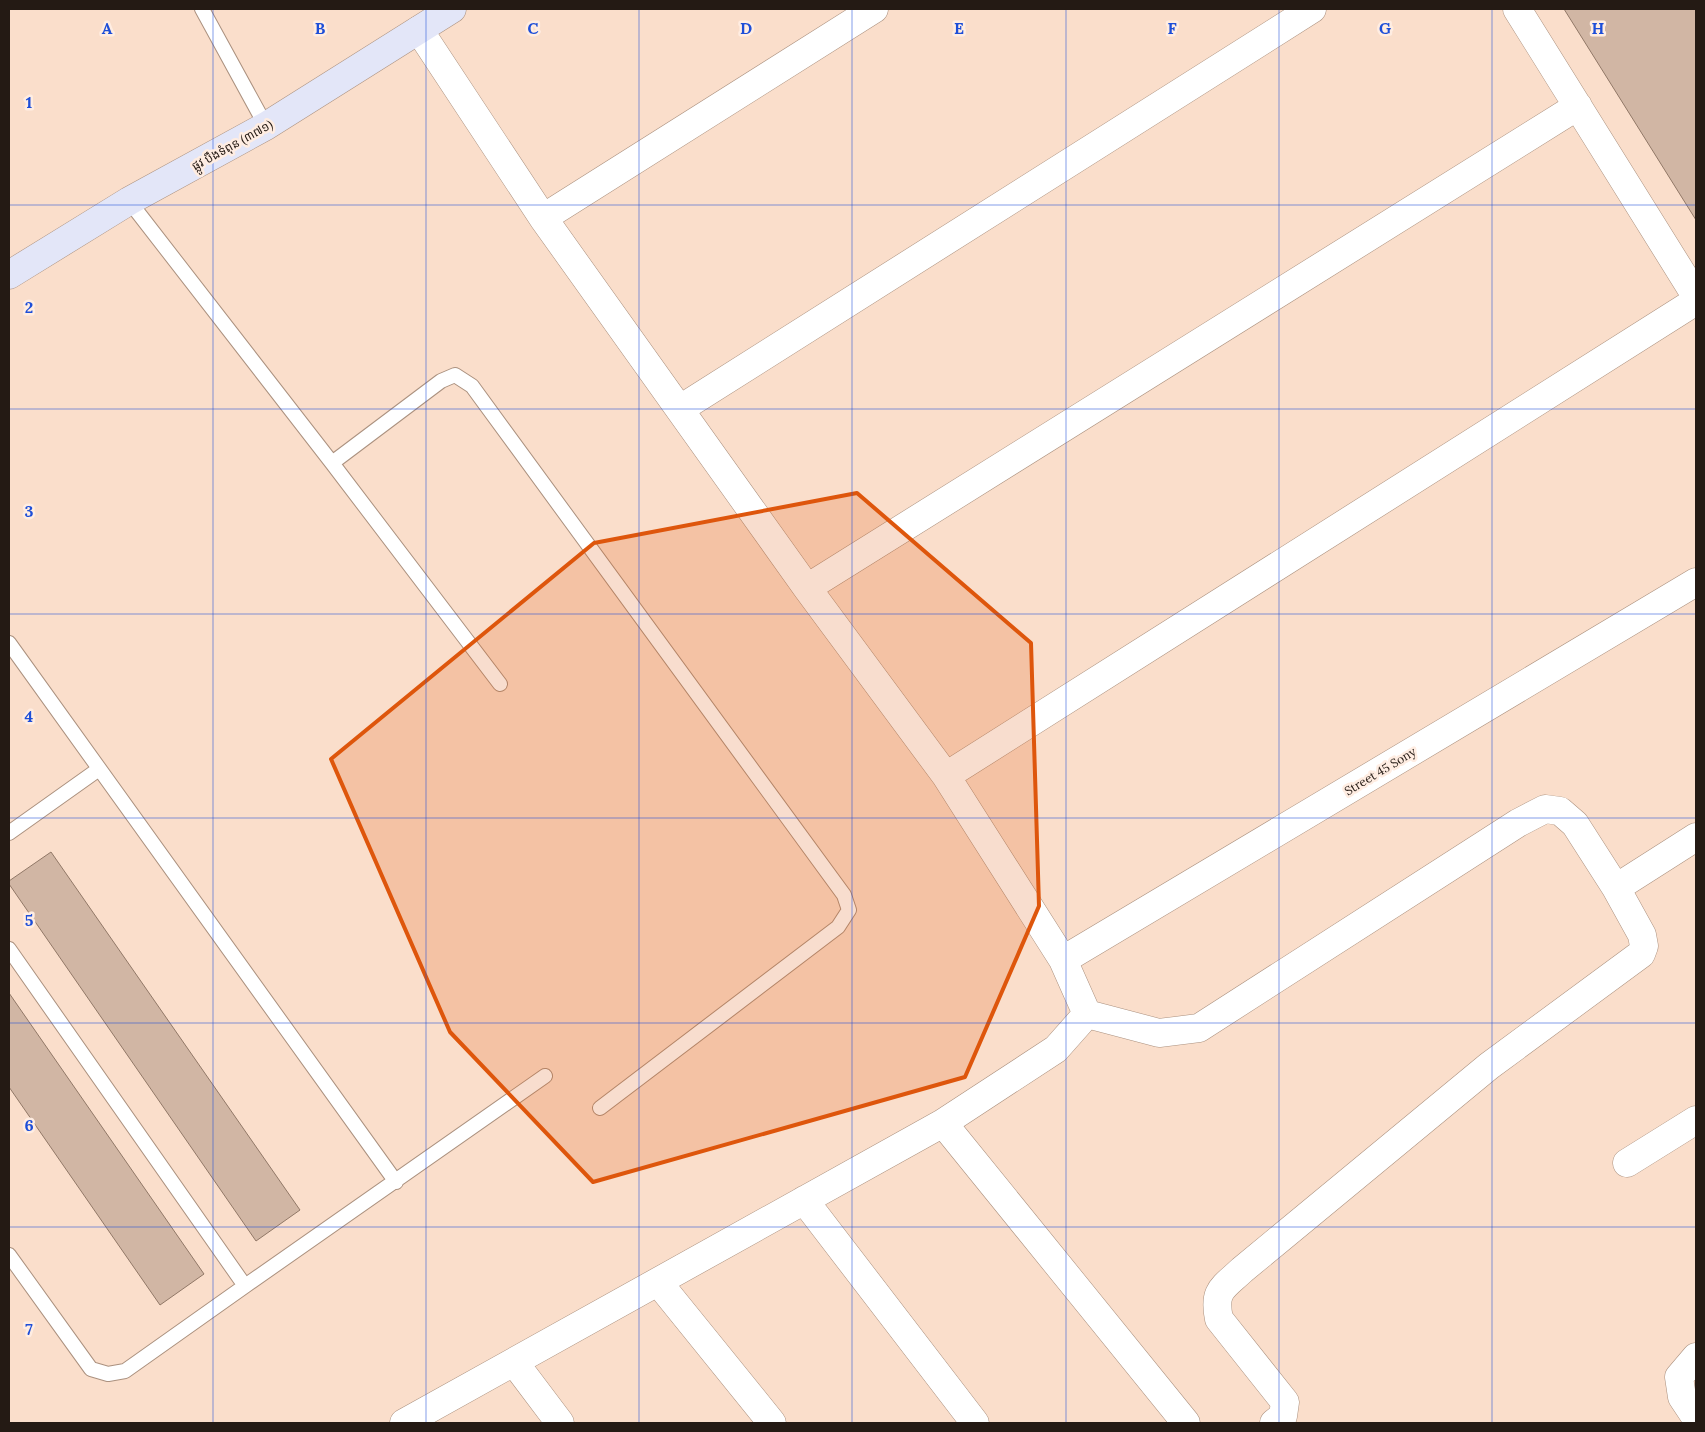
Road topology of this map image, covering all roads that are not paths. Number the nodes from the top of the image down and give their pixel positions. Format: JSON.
{"nodes":[{"id":1,"x":202,"y":9,"type":"edge"},
{"id":2,"x":452,"y":9,"type":"edge"},
{"id":3,"x":874,"y":9,"type":"edge"},
{"id":4,"x":1312,"y":9,"type":"edge"},
{"id":5,"x":1517,"y":9,"type":"edge"},
{"id":6,"x":419,"y":30,"type":"junction"},
{"id":7,"x":1578,"y":106,"type":"junction"},
{"id":8,"x":266,"y":126,"type":"junction"},
{"id":9,"x":130,"y":201,"type":"junction"},
{"id":10,"x":543,"y":218,"type":"junction"},
{"id":11,"x":9,"y":275,"type":"edge"},
{"id":12,"x":1696,"y":296,"type":"edge"},
{"id":13,"x":1696,"y":302,"type":"edge"},
{"id":14,"x":680,"y":409,"type":"junction"},
{"id":15,"x":332,"y":463,"type":"junction"},
{"id":16,"x":1696,"y":582,"type":"edge"},
{"id":17,"x":807,"y":588,"type":"junction"},
{"id":18,"x":9,"y":643,"type":"edge"},
{"id":19,"x":500,"y":684,"type":"dead end"},
{"id":20,"x":100,"y":769,"type":"junction"},
{"id":21,"x":946,"y":776,"type":"junction"},
{"id":22,"x":9,"y":832,"type":"edge"},
{"id":23,"x":1696,"y":837,"type":"edge"},
{"id":24,"x":1616,"y":888,"type":"junction"},
{"id":25,"x":9,"y":949,"type":"edge"},
{"id":26,"x":1063,"y":960,"type":"junction"},
{"id":27,"x":1087,"y":1014,"type":"junction"},
{"id":28,"x":545,"y":1076,"type":"dead end"},
{"id":29,"x":600,"y":1108,"type":"dead end"},
{"id":30,"x":1696,"y":1120,"type":"edge"},
{"id":31,"x":943,"y":1122,"type":"junction"},
{"id":32,"x":1627,"y":1163,"type":"dead end"},
{"id":33,"x":396,"y":1182,"type":"junction"},
{"id":34,"x":804,"y":1200,"type":"junction"},
{"id":35,"x":9,"y":1255,"type":"edge"},
{"id":36,"x":658,"y":1282,"type":"junction"},
{"id":37,"x":245,"y":1286,"type":"junction"},
{"id":38,"x":1696,"y":1357,"type":"edge"},
{"id":39,"x":514,"y":1362,"type":"junction"},
{"id":40,"x":1696,"y":1418,"type":"edge"},
{"id":41,"x":404,"y":1423,"type":"edge"},
{"id":42,"x":560,"y":1423,"type":"edge"},
{"id":43,"x":772,"y":1423,"type":"edge"},
{"id":44,"x":975,"y":1423,"type":"edge"},
{"id":45,"x":1186,"y":1423,"type":"edge"},
{"id":46,"x":1274,"y":1423,"type":"edge"}],
"edges":[{"from":1,"to":8,"type":"lane"},
{"from":2,"to":6,"type":"street","name":"ផ្លូវ បឹងទំពុន (៣៧១)"},
{"from":3,"to":10,"type":"street"},
{"from":4,"to":14,"type":"street"},
{"from":5,"to":7,"type":"street"},
{"from":6,"to":8,"type":"street","name":"ផ្លូវ បឹងទំពុន (៣៧១)"},
{"from":6,"to":10,"type":"street"},
{"from":7,"to":12,"type":"street"},
{"from":7,"to":17,"type":"street"},
{"from":8,"to":9,"type":"street","name":"ផ្លូវ បឹងទំពុន (៣៧១)"},
{"from":9,"to":11,"type":"street","name":"ផ្លូវ បឹងទំពុន (៣៧១)"},
{"from":9,"to":15,"type":"lane"},
{"from":10,"to":14,"type":"street"},
{"from":13,"to":21,"type":"street"},
{"from":14,"to":17,"type":"street"},
{"from":15,"to":19,"type":"lane"},
{"from":15,"to":29,"type":"lane"},
{"from":16,"to":26,"type":"street","name":"Street 45 Sony"},
{"from":17,"to":21,"type":"street"},
{"from":18,"to":20,"type":"lane"},
{"from":20,"to":22,"type":"lane"},
{"from":20,"to":33,"type":"lane"},
{"from":21,"to":26,"type":"street"},
{"from":23,"to":24,"type":"street"},
{"from":24,"to":27,"type":"street"},
{"from":24,"to":46,"type":"street"},
{"from":25,"to":37,"type":"lane"},
{"from":26,"to":27,"type":"street"},
{"from":27,"to":31,"type":"street"},
{"from":28,"to":33,"type":"lane"},
{"from":30,"to":32,"type":"street"},
{"from":31,"to":34,"type":"street"},
{"from":31,"to":45,"type":"street"},
{"from":33,"to":37,"type":"lane"},
{"from":34,"to":36,"type":"street"},
{"from":34,"to":44,"type":"street"},
{"from":35,"to":37,"type":"lane"},
{"from":36,"to":39,"type":"street"},
{"from":36,"to":43,"type":"street"},
{"from":38,"to":40,"type":"street"},
{"from":39,"to":41,"type":"street"},
{"from":39,"to":42,"type":"street"}]}
